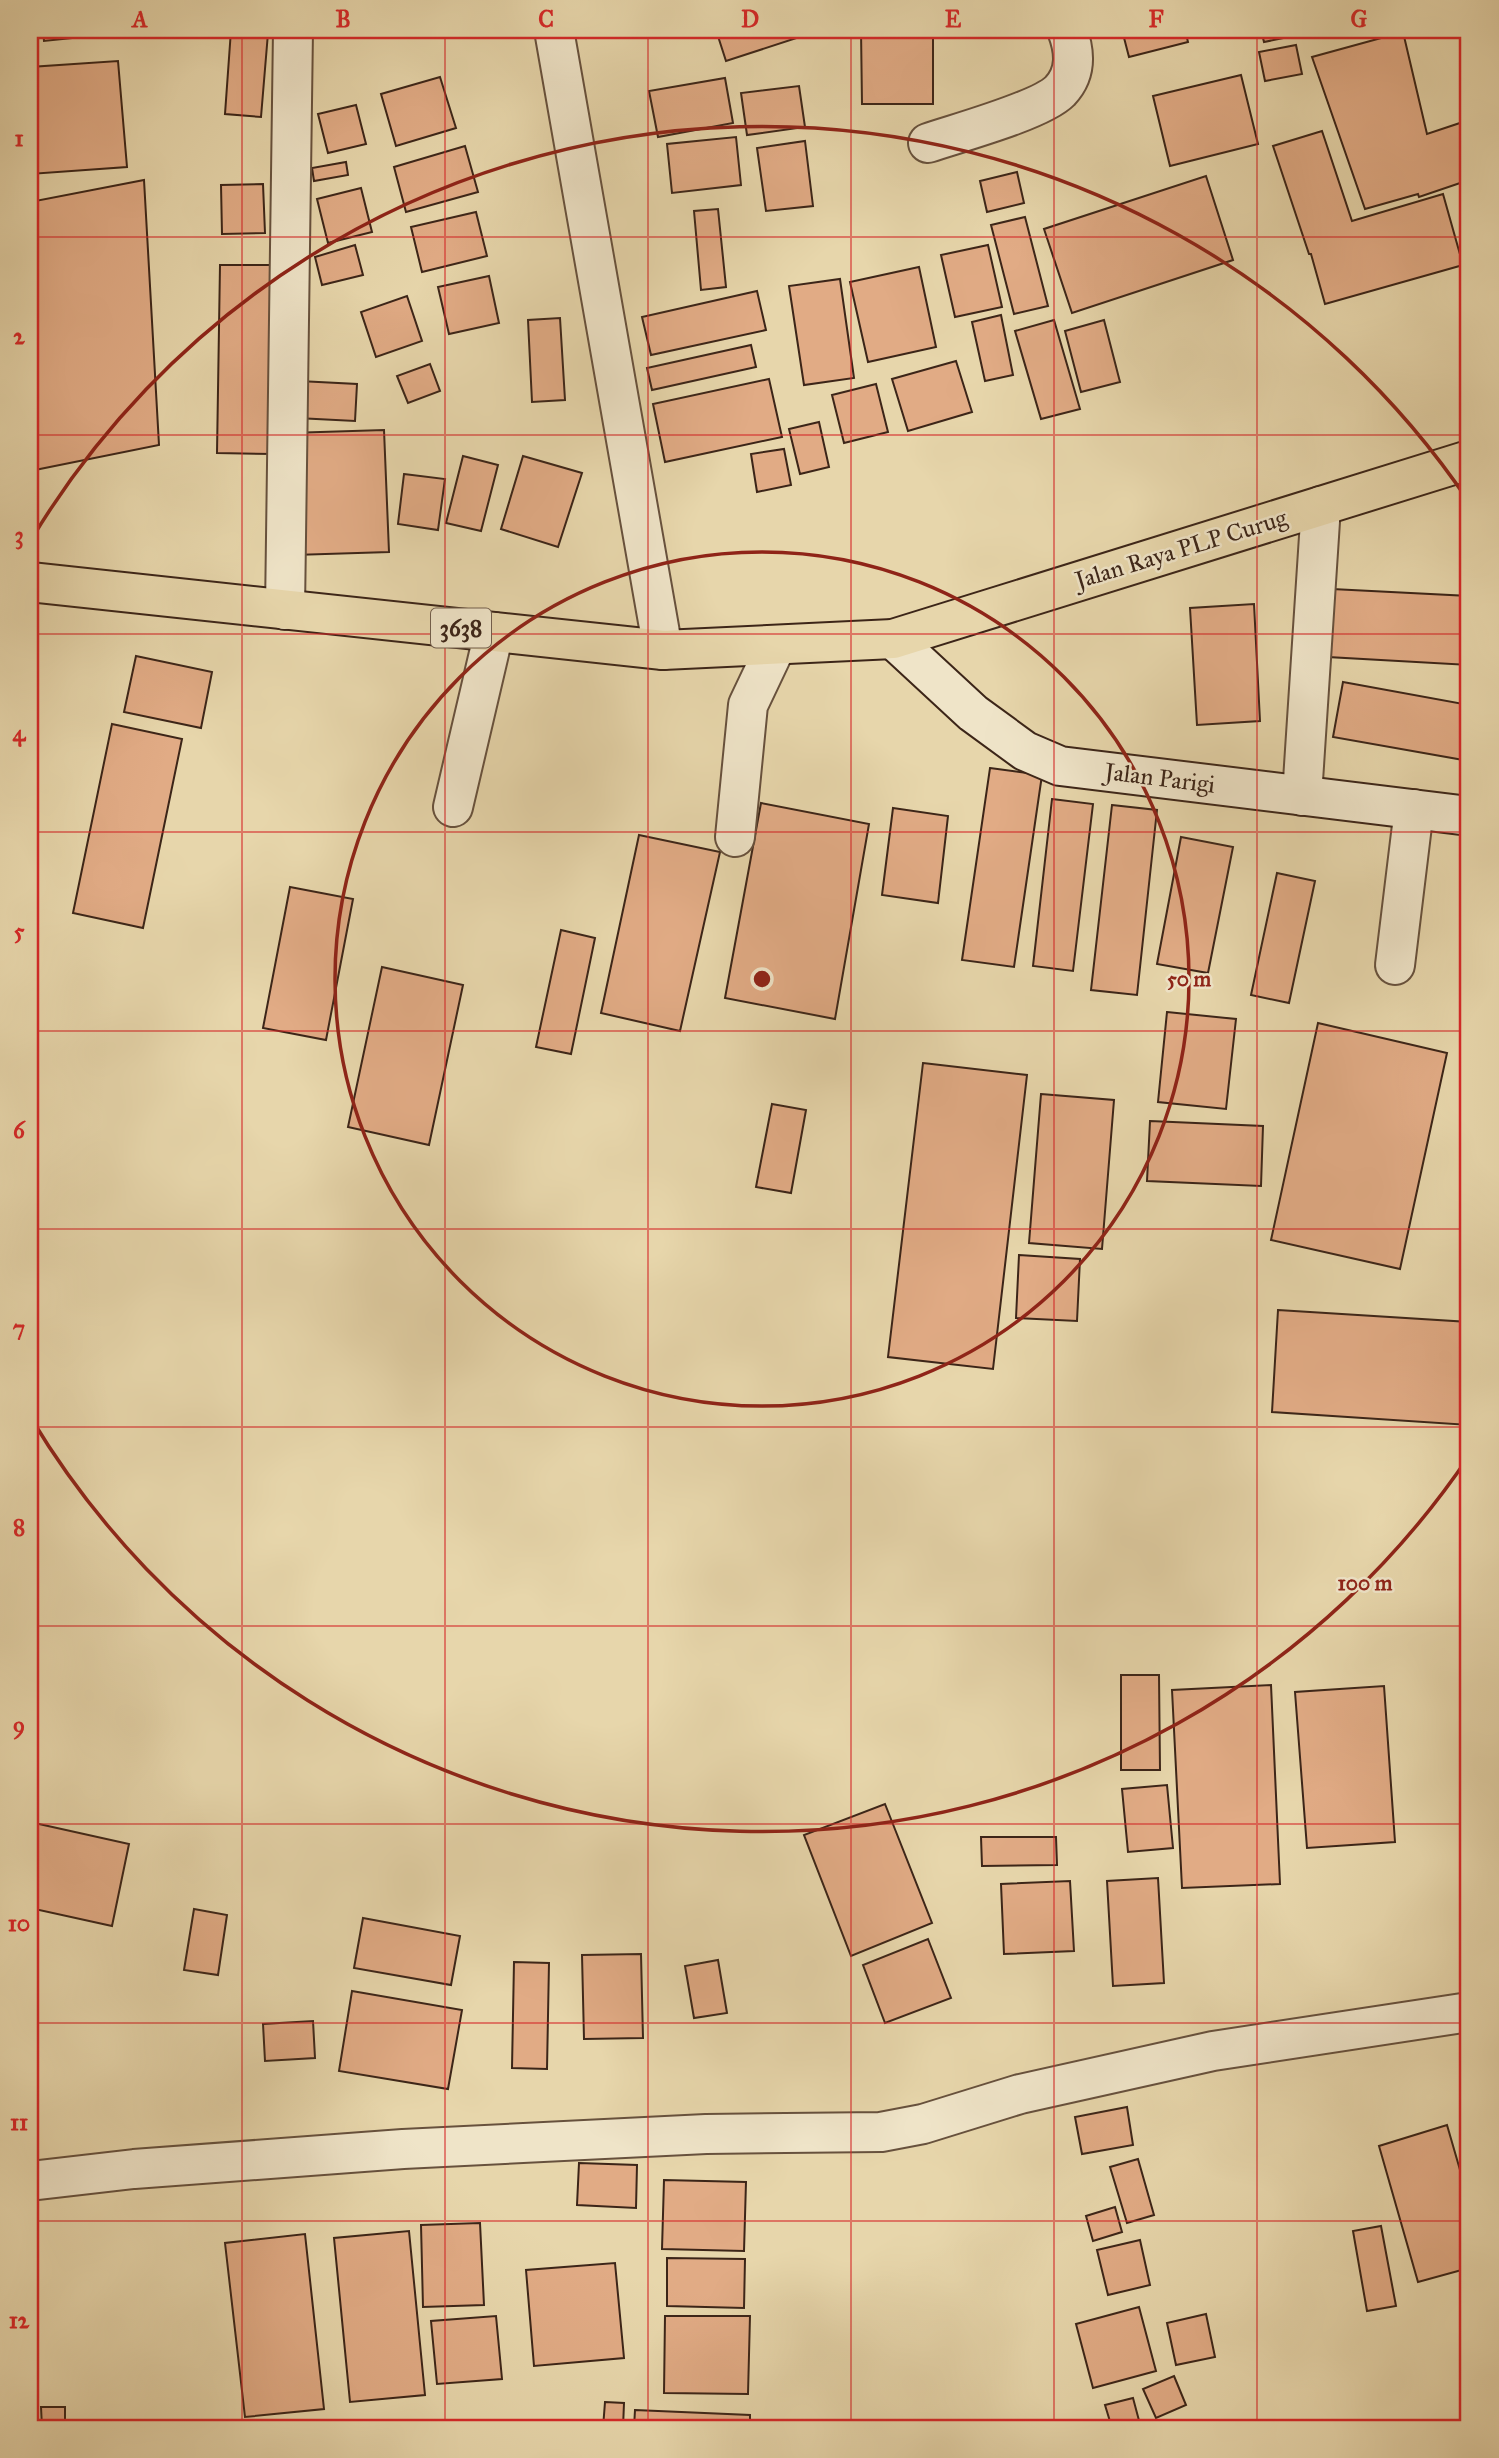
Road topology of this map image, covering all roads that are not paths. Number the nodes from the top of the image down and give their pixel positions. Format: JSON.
{"nodes":[{"id":1,"x":293,"y":30,"type":"edge"},
{"id":2,"x":554,"y":30,"type":"edge"},
{"id":3,"x":1067,"y":30,"type":"edge"},
{"id":4,"x":928,"y":143,"type":"dead end"},
{"id":5,"x":1469,"y":460,"type":"edge"},
{"id":6,"x":1321,"y":506,"type":"junction"},
{"id":7,"x":30,"y":582,"type":"edge"},
{"id":8,"x":285,"y":610,"type":"junction"},
{"id":9,"x":494,"y":632,"type":"junction"},
{"id":10,"x":893,"y":639,"type":"junction"},
{"id":11,"x":775,"y":646,"type":"junction"},
{"id":12,"x":663,"y":650,"type":"junction"},
{"id":13,"x":1302,"y":796,"type":"junction"},
{"id":14,"x":453,"y":807,"type":"dead end"},
{"id":15,"x":1414,"y":809,"type":"junction"},
{"id":16,"x":1469,"y":816,"type":"edge"},
{"id":17,"x":734,"y":837,"type":"dead end"},
{"id":18,"x":1395,"y":965,"type":"dead end"},
{"id":19,"x":1469,"y":2012,"type":"edge"},
{"id":20,"x":30,"y":2181,"type":"edge"}],
"edges":[{"from":1,"to":8,"type":"street"},
{"from":2,"to":12,"type":"street"},
{"from":3,"to":4,"type":"street"},
{"from":5,"to":6,"type":"main road","name":"Jalan Raya PLP Curug"},
{"from":6,"to":10,"type":"main road","name":"Jalan Raya PLP Curug"},
{"from":6,"to":13,"type":"street"},
{"from":7,"to":8,"type":"main road","number":"3638"},
{"from":8,"to":9,"type":"main road","number":"3638"},
{"from":9,"to":12,"type":"main road","number":"3638"},
{"from":9,"to":14,"type":"street"},
{"from":10,"to":11,"type":"main road","number":"3638"},
{"from":10,"to":13,"type":"street","name":"Jalan Parigi"},
{"from":11,"to":12,"type":"main road","number":"3638"},
{"from":11,"to":17,"type":"street"},
{"from":13,"to":15,"type":"street","name":"Jalan Parigi"},
{"from":15,"to":16,"type":"street","name":"Jalan Parigi"},
{"from":15,"to":18,"type":"street"},
{"from":19,"to":20,"type":"street"}]}
